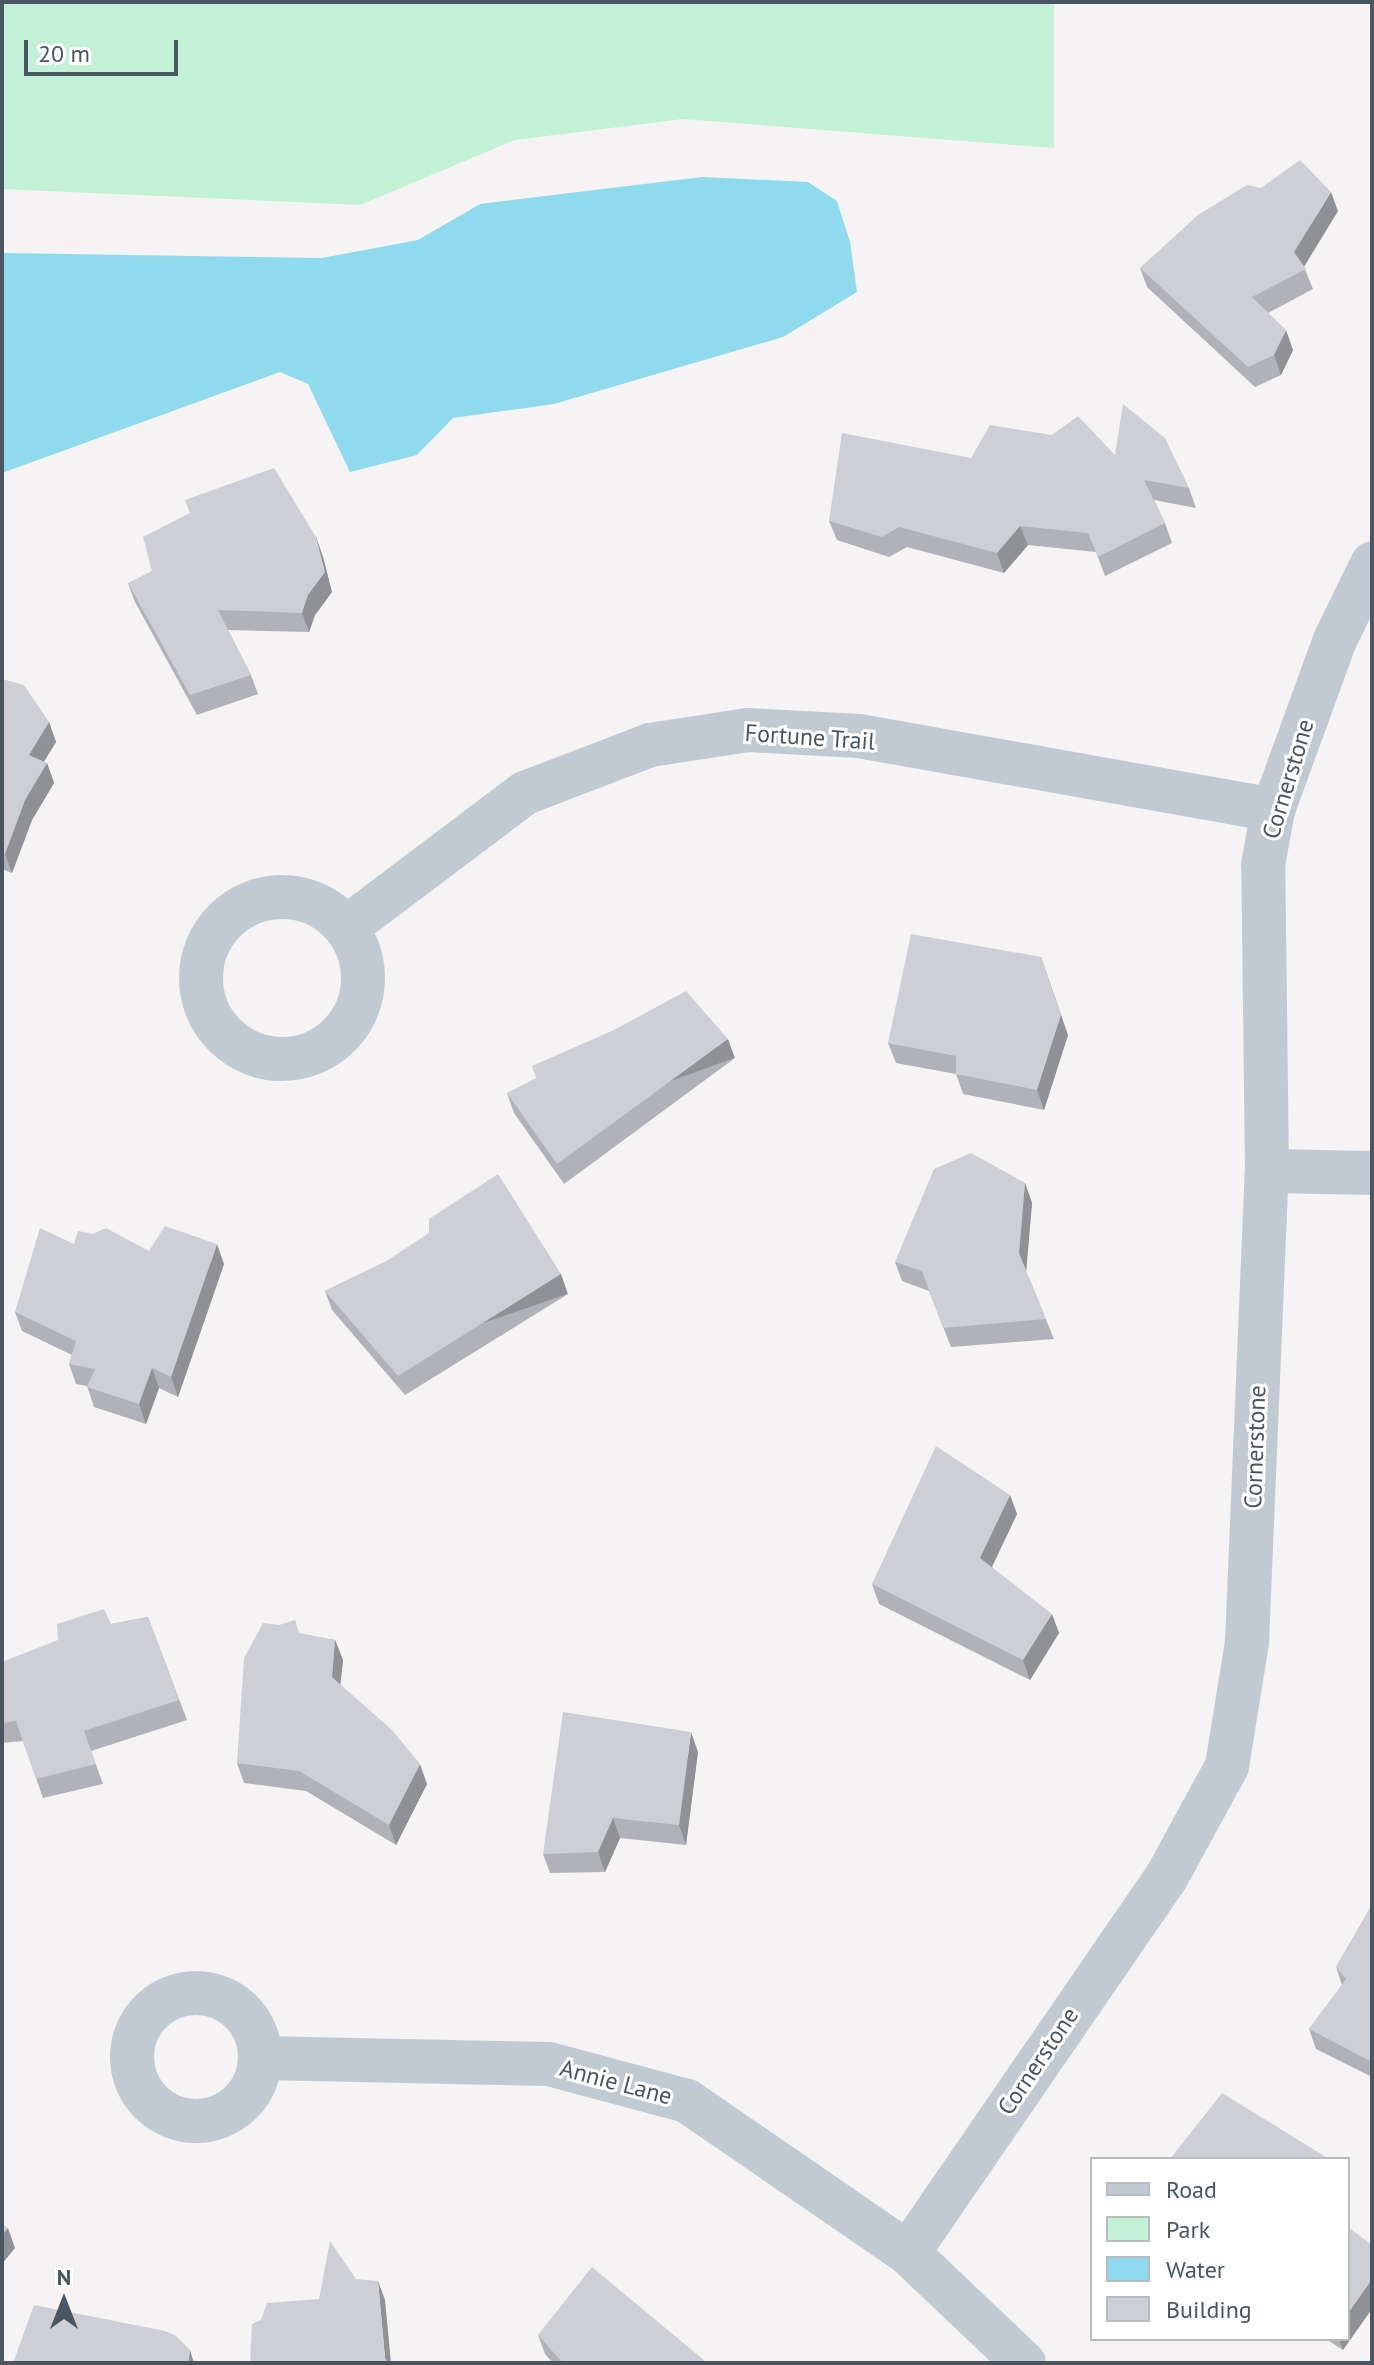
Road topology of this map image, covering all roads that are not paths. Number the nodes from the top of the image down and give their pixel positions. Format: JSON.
{"nodes":[{"id":1,"x":1372,"y":564,"type":"edge"},
{"id":2,"x":1273,"y":810,"type":"junction"},
{"id":3,"x":347,"y":927,"type":"dead end"},
{"id":4,"x":1267,"y":1171,"type":"junction"},
{"id":5,"x":1372,"y":1173,"type":"edge"},
{"id":6,"x":261,"y":2058,"type":"dead end"},
{"id":7,"x":908,"y":2253,"type":"junction"},
{"id":8,"x":1024,"y":2363,"type":"edge"}],
"edges":[{"from":1,"to":2,"type":"street","name":"Cornerstone"},
{"from":2,"to":3,"type":"street","name":"Fortune Trail"},
{"from":2,"to":4,"type":"street","name":"Cornerstone"},
{"from":4,"to":5,"type":"street"},
{"from":4,"to":7,"type":"street","name":"Cornerstone"},
{"from":6,"to":7,"type":"street","name":"Annie Lane"},
{"from":7,"to":8,"type":"street","name":"Annie Lane"}]}
